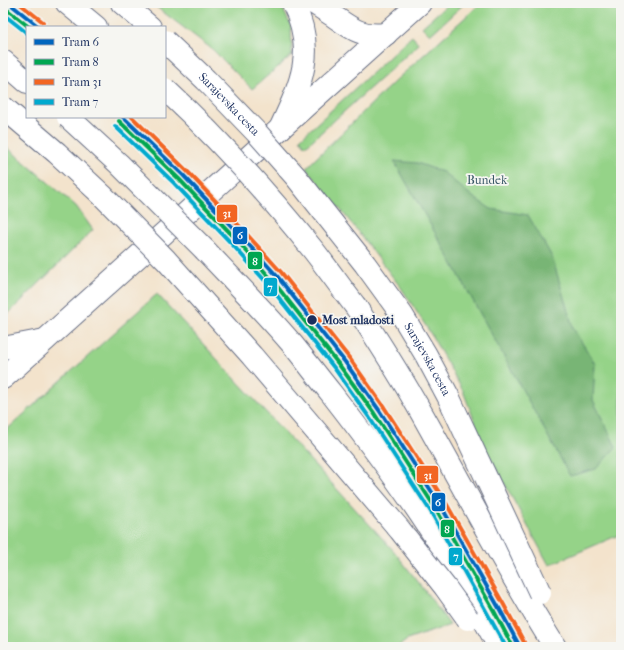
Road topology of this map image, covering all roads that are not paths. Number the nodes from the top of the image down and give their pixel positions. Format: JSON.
{"nodes":[{"id":1,"x":67,"y":3,"type":"edge"},
{"id":2,"x":122,"y":3,"type":"edge"},
{"id":3,"x":293,"y":3,"type":"edge"},
{"id":4,"x":314,"y":3,"type":"edge"},
{"id":5,"x":420,"y":3,"type":"edge"},
{"id":6,"x":95,"y":26,"type":"edge"},
{"id":7,"x":149,"y":26,"type":"edge"},
{"id":8,"x":386,"y":34,"type":"junction"},
{"id":9,"x":166,"y":42,"type":"edge"},
{"id":10,"x":3,"y":62,"type":"edge"},
{"id":11,"x":26,"y":81,"type":"edge"},
{"id":12,"x":166,"y":90,"type":"edge"},
{"id":13,"x":3,"y":107,"type":"edge"},
{"id":14,"x":69,"y":118,"type":"edge"},
{"id":15,"x":280,"y":129,"type":"junction"},
{"id":16,"x":45,"y":340,"type":"junction"},
{"id":17,"x":3,"y":348,"type":"edge"},
{"id":18,"x":3,"y":378,"type":"edge"},
{"id":19,"x":533,"y":596,"type":"junction"},
{"id":20,"x":475,"y":616,"type":"junction"},
{"id":21,"x":489,"y":647,"type":"edge"},
{"id":22,"x":499,"y":647,"type":"edge"},
{"id":23,"x":555,"y":647,"type":"edge"},
{"id":24,"x":560,"y":647,"type":"edge"}],
"edges":[{"from":1,"to":6,"type":"main road"},
{"from":2,"to":7,"type":"main road"},
{"from":3,"to":15,"type":"main road"},
{"from":4,"to":8,"type":"main road"},
{"from":5,"to":8,"type":"main road"},
{"from":8,"to":15,"type":"main road"},
{"from":9,"to":19,"type":"main road","name":"Sarajevska cesta","bridge":true},
{"from":10,"to":11,"type":"main road"},
{"from":12,"to":19,"type":"main road","name":"Sarajevska cesta","bridge":true},
{"from":13,"to":20,"type":"main road","bridge":true},
{"from":14,"to":20,"type":"main road","bridge":true},
{"from":15,"to":16,"type":"main road"},
{"from":16,"to":17,"type":"main road"},
{"from":16,"to":18,"type":"main road"},
{"from":19,"to":23,"type":"main road","name":"Sarajevska cesta"},
{"from":19,"to":24,"type":"main road","name":"Sarajevska cesta"},
{"from":20,"to":21,"type":"main road"},
{"from":20,"to":22,"type":"main road"}]}
